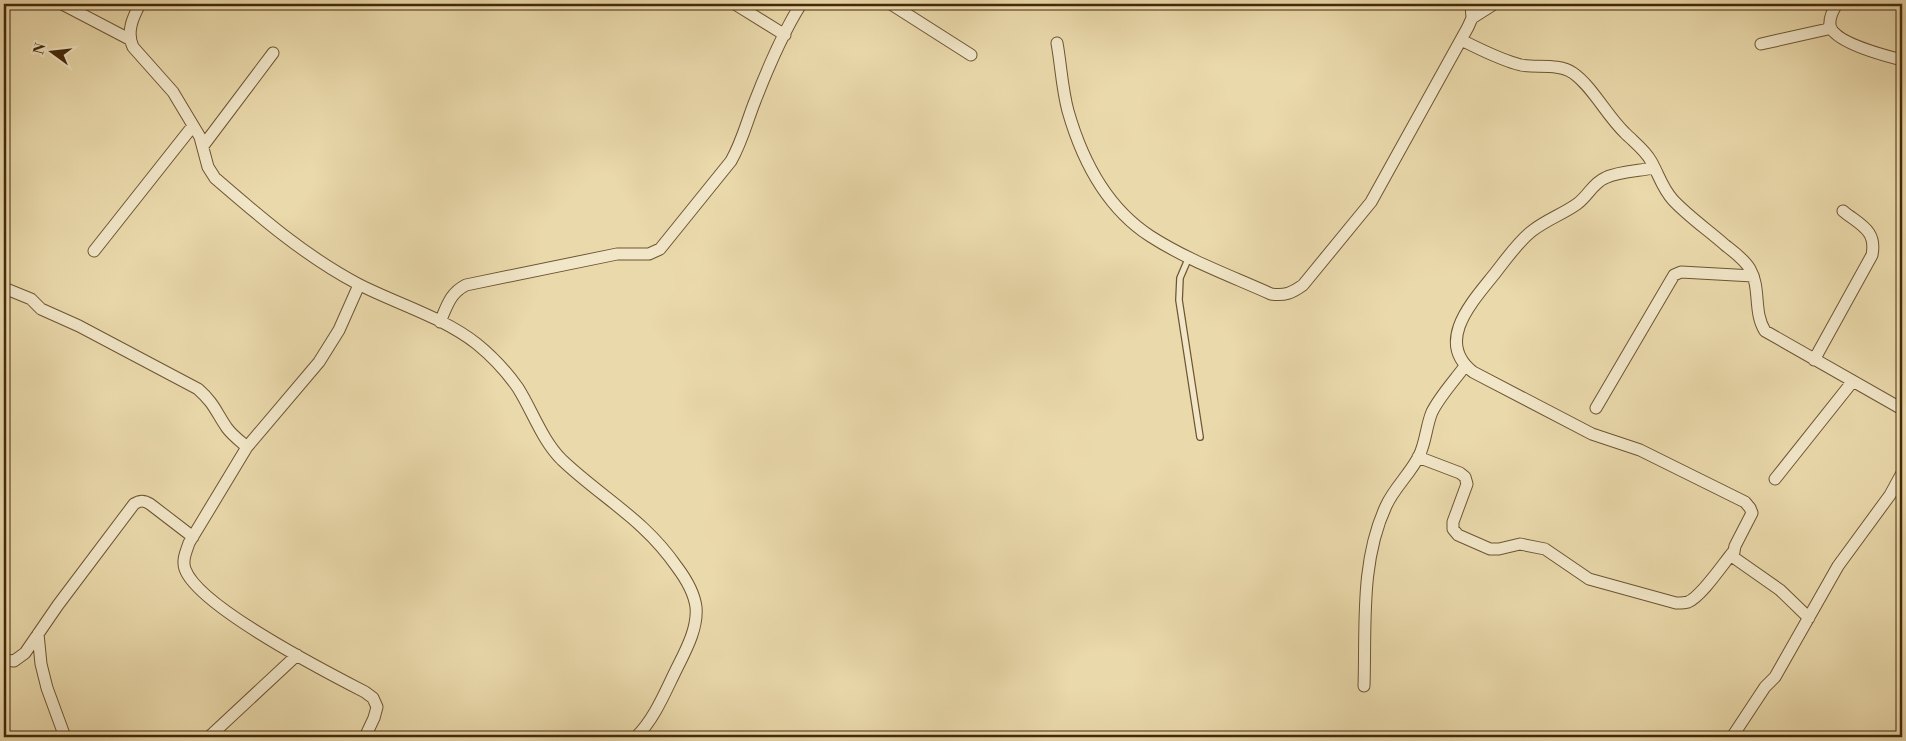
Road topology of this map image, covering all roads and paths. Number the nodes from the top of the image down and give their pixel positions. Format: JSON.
{"nodes":[{"id":1,"x":62,"y":4,"type":"edge"},
{"id":2,"x":140,"y":4,"type":"edge"},
{"id":3,"x":735,"y":4,"type":"edge"},
{"id":4,"x":801,"y":4,"type":"edge"},
{"id":5,"x":891,"y":4,"type":"edge"},
{"id":6,"x":1471,"y":4,"type":"edge"},
{"id":7,"x":1494,"y":4,"type":"edge"},
{"id":8,"x":1837,"y":4,"type":"edge"},
{"id":9,"x":1472,"y":18,"type":"junction"},
{"id":10,"x":1830,"y":24,"type":"junction"},
{"id":11,"x":785,"y":35,"type":"junction"},
{"id":12,"x":129,"y":39,"type":"junction"},
{"id":13,"x":1461,"y":40,"type":"junction"},
{"id":14,"x":1057,"y":43,"type":"dead end"},
{"id":15,"x":1761,"y":44,"type":"dead end"},
{"id":16,"x":273,"y":53,"type":"dead end"},
{"id":17,"x":971,"y":55,"type":"dead end"},
{"id":18,"x":1902,"y":60,"type":"edge"},
{"id":19,"x":192,"y":127,"type":"junction"},
{"id":20,"x":203,"y":146,"type":"junction"},
{"id":21,"x":1654,"y":168,"type":"junction"},
{"id":22,"x":1843,"y":211,"type":"dead end"},
{"id":23,"x":94,"y":252,"type":"dead end"},
{"id":24,"x":1189,"y":257,"type":"junction"},
{"id":25,"x":1753,"y":276,"type":"junction"},
{"id":26,"x":359,"y":284,"type":"junction"},
{"id":27,"x":4,"y":288,"type":"edge"},
{"id":28,"x":440,"y":322,"type":"junction"},
{"id":29,"x":1814,"y":360,"type":"junction"},
{"id":30,"x":1465,"y":366,"type":"junction"},
{"id":31,"x":1853,"y":381,"type":"junction"},
{"id":32,"x":1596,"y":408,"type":"dead end"},
{"id":33,"x":1902,"y":408,"type":"edge"},
{"id":34,"x":1200,"y":437,"type":"dead end"},
{"id":35,"x":247,"y":448,"type":"junction"},
{"id":36,"x":1418,"y":457,"type":"junction"},
{"id":37,"x":1902,"y":473,"type":"edge"},
{"id":38,"x":1775,"y":480,"type":"dead end"},
{"id":39,"x":192,"y":536,"type":"junction"},
{"id":40,"x":1733,"y":552,"type":"junction"},
{"id":41,"x":1809,"y":618,"type":"junction"},
{"id":42,"x":38,"y":634,"type":"junction"},
{"id":43,"x":297,"y":655,"type":"junction"},
{"id":44,"x":4,"y":660,"type":"edge"},
{"id":45,"x":1364,"y":686,"type":"dead end"},
{"id":46,"x":66,"y":737,"type":"edge"},
{"id":47,"x":209,"y":737,"type":"edge"},
{"id":48,"x":365,"y":737,"type":"edge"},
{"id":49,"x":636,"y":737,"type":"edge"},
{"id":50,"x":1732,"y":737,"type":"edge"}],
"edges":[{"from":1,"to":12,"type":"street"},
{"from":2,"to":12,"type":"street"},
{"from":3,"to":11,"type":"street"},
{"from":4,"to":11,"type":"street"},
{"from":5,"to":17,"type":"street"},
{"from":6,"to":9,"type":"street"},
{"from":7,"to":9,"type":"street"},
{"from":8,"to":10,"type":"street"},
{"from":9,"to":13,"type":"street"},
{"from":10,"to":15,"type":"street"},
{"from":10,"to":18,"type":"street"},
{"from":11,"to":28,"type":"street"},
{"from":12,"to":19,"type":"street"},
{"from":13,"to":21,"type":"street"},
{"from":13,"to":24,"type":"street"},
{"from":14,"to":24,"type":"street"},
{"from":16,"to":20,"type":"street"},
{"from":19,"to":20,"type":"street"},
{"from":19,"to":23,"type":"street"},
{"from":20,"to":26,"type":"street"},
{"from":21,"to":25,"type":"street"},
{"from":21,"to":30,"type":"street"},
{"from":22,"to":29,"type":"street"},
{"from":24,"to":34,"type":"lane"},
{"from":25,"to":29,"type":"street"},
{"from":25,"to":32,"type":"street"},
{"from":26,"to":28,"type":"street"},
{"from":26,"to":35,"type":"street"},
{"from":27,"to":35,"type":"street"},
{"from":28,"to":49,"type":"street"},
{"from":29,"to":31,"type":"street"},
{"from":30,"to":36,"type":"street"},
{"from":30,"to":40,"type":"street"},
{"from":31,"to":33,"type":"street"},
{"from":31,"to":38,"type":"street"},
{"from":35,"to":39,"type":"street"},
{"from":36,"to":40,"type":"street"},
{"from":36,"to":45,"type":"street"},
{"from":37,"to":41,"type":"street"},
{"from":39,"to":42,"type":"street"},
{"from":39,"to":43,"type":"street"},
{"from":40,"to":41,"type":"street"},
{"from":41,"to":50,"type":"street"},
{"from":42,"to":44,"type":"street"},
{"from":42,"to":46,"type":"street"},
{"from":43,"to":47,"type":"street"},
{"from":43,"to":48,"type":"street"}]}
